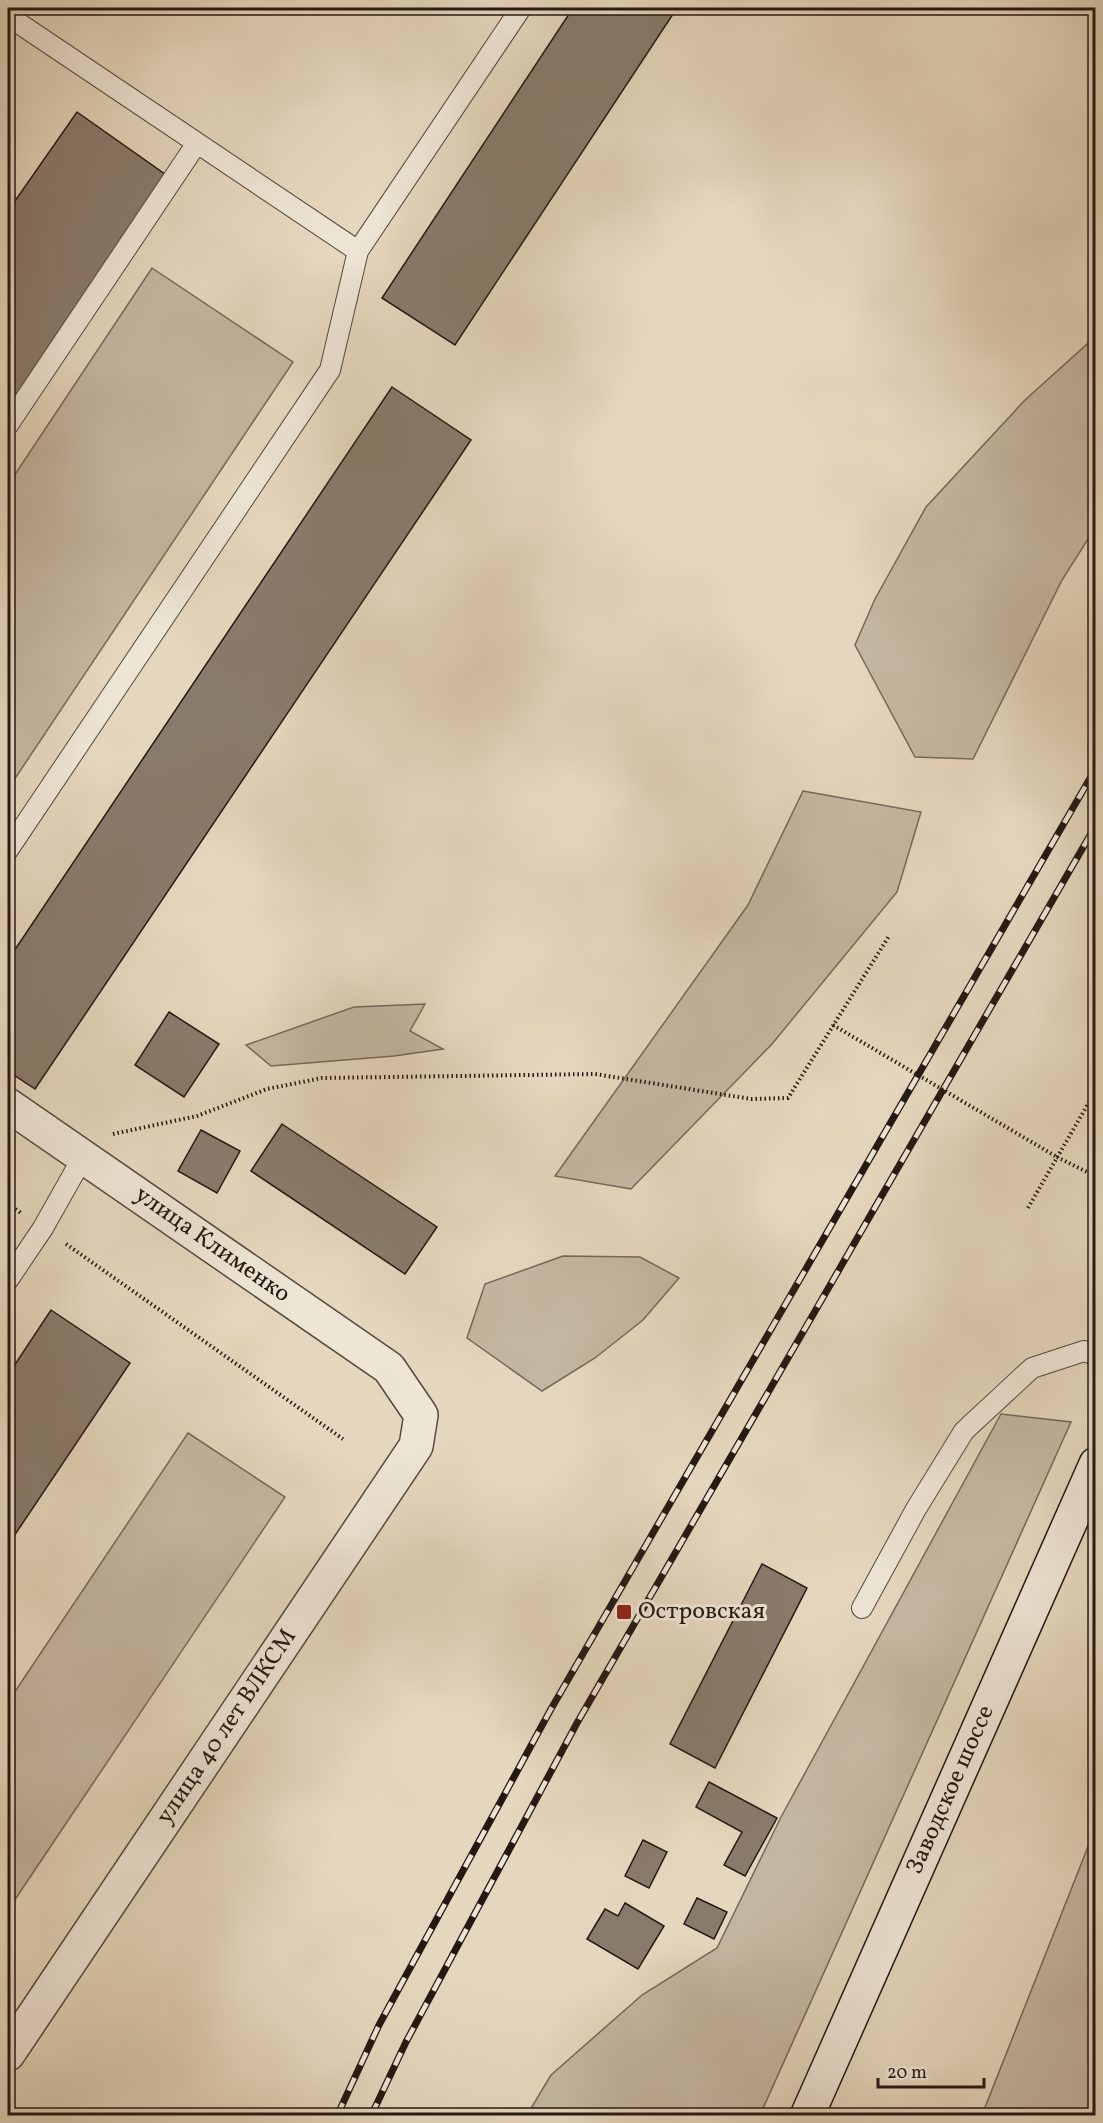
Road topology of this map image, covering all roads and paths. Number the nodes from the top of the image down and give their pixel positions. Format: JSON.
{"nodes":[{"id":1,"x":521,"y":8,"type":"edge"},
{"id":2,"x":8,"y":16,"type":"edge"},
{"id":3,"x":197,"y":143,"type":"junction"},
{"id":4,"x":358,"y":251,"type":"junction"},
{"id":5,"x":8,"y":425,"type":"edge"},
{"id":6,"x":8,"y":850,"type":"edge"},
{"id":7,"x":889,"y":936,"type":"dead end"},
{"id":8,"x":833,"y":1025,"type":"junction"},
{"id":9,"x":1095,"y":1090,"type":"edge"},
{"id":10,"x":8,"y":1105,"type":"edge"},
{"id":11,"x":112,"y":1135,"type":"dead end"},
{"id":12,"x":83,"y":1156,"type":"junction"},
{"id":13,"x":1058,"y":1156,"type":"junction"},
{"id":14,"x":1087,"y":1172,"type":"dead end"},
{"id":15,"x":8,"y":1204,"type":"edge"},
{"id":16,"x":1028,"y":1208,"type":"dead end"},
{"id":17,"x":43,"y":1228,"type":"junction"},
{"id":18,"x":8,"y":1280,"type":"edge"},
{"id":19,"x":1095,"y":1355,"type":"edge"},
{"id":20,"x":408,"y":1394,"type":"joint"},
{"id":21,"x":343,"y":1439,"type":"dead end"},
{"id":22,"x":1095,"y":1464,"type":"edge"},
{"id":23,"x":862,"y":1608,"type":"dead end"},
{"id":24,"x":8,"y":2054,"type":"edge"},
{"id":25,"x":807,"y":2115,"type":"edge"}],
"edges":[{"from":1,"to":4,"type":"lane"},
{"from":2,"to":3,"type":"lane"},
{"from":3,"to":4,"type":"lane"},
{"from":3,"to":5,"type":"lane"},
{"from":4,"to":6,"type":"lane"},
{"from":7,"to":8,"type":"path"},
{"from":8,"to":11,"type":"path"},
{"from":8,"to":13,"type":"path","bridge":true},
{"from":9,"to":13,"type":"path"},
{"from":10,"to":12,"type":"street","name":"улица Клименко"},
{"from":12,"to":17,"type":"lane"},
{"from":12,"to":20,"type":"street","name":"улица Клименко"},
{"from":13,"to":14,"type":"path"},
{"from":13,"to":16,"type":"path"},
{"from":15,"to":17,"type":"path"},
{"from":17,"to":18,"type":"lane"},
{"from":17,"to":21,"type":"path"},
{"from":19,"to":23,"type":"lane"},
{"from":20,"to":24,"type":"street","name":"улица 40 лет ВЛКСМ"},
{"from":22,"to":25,"type":"street","name":"Заводское шоссе"}]}
